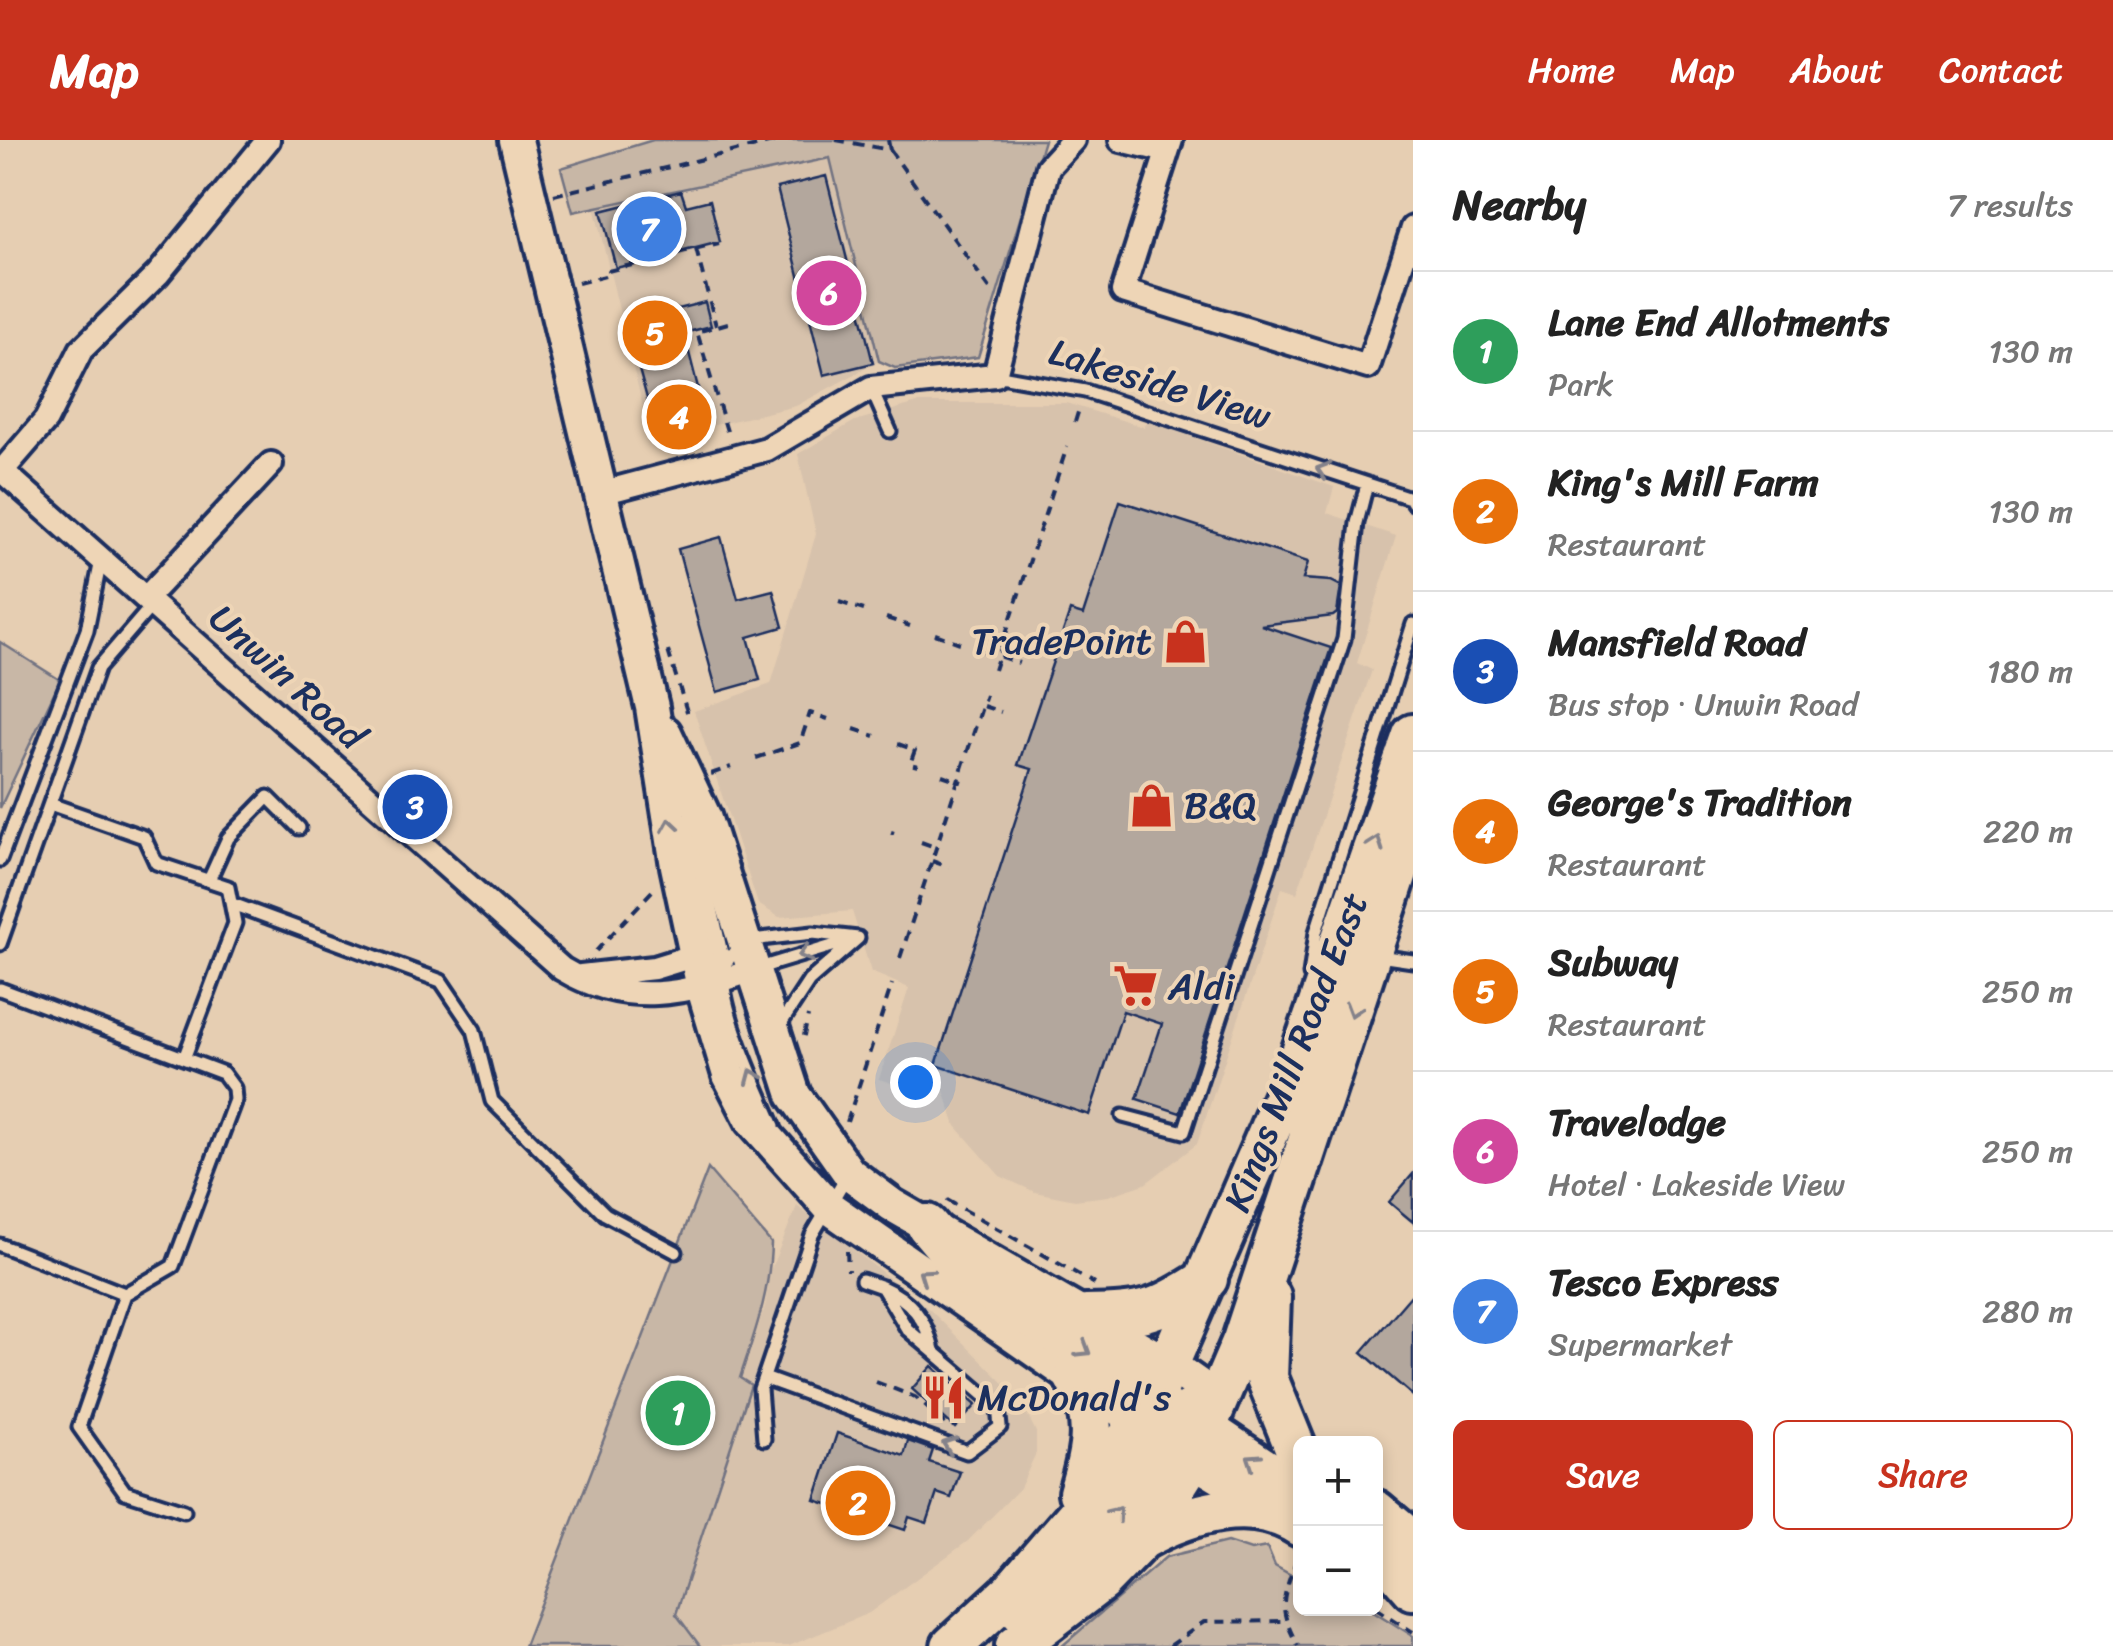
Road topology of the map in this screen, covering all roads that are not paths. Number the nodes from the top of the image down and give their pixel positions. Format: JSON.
{"nodes":[{"id":1,"x":268,"y":140,"type":"edge"},
{"id":2,"x":516,"y":140,"type":"edge"},
{"id":3,"x":1073,"y":140,"type":"edge"},
{"id":4,"x":1121,"y":140,"type":"edge"},
{"id":5,"x":1169,"y":146,"type":"edge"},
{"id":6,"x":1413,"y":228,"type":"edge"},
{"id":7,"x":996,"y":376,"type":"junction"},
{"id":8,"x":871,"y":388,"type":"junction"},
{"id":9,"x":890,"y":431,"type":"dead end"},
{"id":10,"x":270,"y":464,"type":"dead end"},
{"id":11,"x":1,"y":470,"type":"edge"},
{"id":12,"x":1367,"y":484,"type":"junction"},
{"id":13,"x":601,"y":493,"type":"junction"},
{"id":14,"x":1413,"y":503,"type":"edge"},
{"id":15,"x":102,"y":560,"type":"junction"},
{"id":16,"x":149,"y":601,"type":"junction"},
{"id":17,"x":1413,"y":624,"type":"edge"},
{"id":18,"x":652,"y":707,"type":"junction"},
{"id":19,"x":1413,"y":735,"type":"edge"},
{"id":20,"x":50,"y":804,"type":"junction"},
{"id":21,"x":1413,"y":824,"type":"edge"},
{"id":22,"x":299,"y":828,"type":"dead end"},
{"id":23,"x":0,"y":860,"type":"edge"},
{"id":24,"x":209,"y":880,"type":"junction"},
{"id":25,"x":235,"y":905,"type":"junction"},
{"id":26,"x":858,"y":938,"type":"junction"},
{"id":27,"x":0,"y":944,"type":"edge"},
{"id":28,"x":1370,"y":955,"type":"junction"},
{"id":29,"x":1413,"y":962,"type":"edge"},
{"id":30,"x":723,"y":964,"type":"junction"},
{"id":31,"x":573,"y":976,"type":"junction"},
{"id":32,"x":0,"y":989,"type":"edge"},
{"id":33,"x":788,"y":1042,"type":"junction"},
{"id":34,"x":185,"y":1056,"type":"junction"},
{"id":35,"x":1298,"y":1064,"type":"junction"},
{"id":36,"x":1329,"y":1090,"type":"junction"},
{"id":37,"x":1123,"y":1116,"type":"dead end"},
{"id":38,"x":849,"y":1172,"type":"junction"},
{"id":39,"x":830,"y":1208,"type":"junction"},
{"id":40,"x":936,"y":1212,"type":"junction"},
{"id":41,"x":0,"y":1245,"type":"edge"},
{"id":42,"x":676,"y":1252,"type":"dead end"},
{"id":43,"x":1271,"y":1252,"type":"junction"},
{"id":44,"x":1206,"y":1279,"type":"junction"},
{"id":45,"x":858,"y":1281,"type":"road end"},
{"id":46,"x":125,"y":1294,"type":"junction"},
{"id":47,"x":1097,"y":1304,"type":"junction"},
{"id":48,"x":764,"y":1378,"type":"junction"},
{"id":49,"x":1074,"y":1392,"type":"junction"},
{"id":50,"x":1180,"y":1412,"type":"junction"},
{"id":51,"x":1293,"y":1438,"type":"edge"},
{"id":52,"x":764,"y":1439,"type":"dead end"},
{"id":53,"x":1293,"y":1447,"type":"edge"},
{"id":54,"x":184,"y":1511,"type":"dead end"},
{"id":55,"x":1383,"y":1518,"type":"edge"},
{"id":56,"x":1293,"y":1520,"type":"edge"},
{"id":57,"x":1293,"y":1523,"type":"edge"},
{"id":58,"x":1069,"y":1526,"type":"junction"},
{"id":59,"x":1142,"y":1538,"type":"junction"},
{"id":60,"x":1413,"y":1542,"type":"edge"},
{"id":61,"x":1383,"y":1555,"type":"edge"},
{"id":62,"x":1383,"y":1579,"type":"edge"},
{"id":63,"x":1413,"y":1590,"type":"edge"},
{"id":64,"x":1413,"y":1598,"type":"edge"},
{"id":65,"x":954,"y":1644,"type":"edge"},
{"id":66,"x":1016,"y":1646,"type":"edge"}],
"edges":[{"from":1,"to":11,"type":"street"},
{"from":2,"to":13,"type":"main road"},
{"from":3,"to":7,"type":"street"},
{"from":4,"to":5,"type":"street"},
{"from":5,"to":6,"type":"street"},
{"from":7,"to":8,"type":"street","name":"Lakeside View"},
{"from":12,"to":7,"type":"lane","name":"Lakeside View","one_way":true},
{"from":8,"to":9,"type":"lane"},
{"from":8,"to":13,"type":"street","name":"Lakeside View"},
{"from":10,"to":16,"type":"street"},
{"from":11,"to":15,"type":"street","name":"Unwin Road"},
{"from":12,"to":14,"type":"lane","name":"Lakeside View"},
{"from":12,"to":37,"type":"lane"},
{"from":13,"to":18,"type":"main road"},
{"from":15,"to":16,"type":"street","name":"Unwin Road"},
{"from":15,"to":23,"type":"lane"},
{"from":16,"to":20,"type":"lane"},
{"from":16,"to":31,"type":"street","name":"Unwin Road"},
{"from":17,"to":35,"type":"lane"},
{"from":30,"to":18,"type":"main road","one_way":true},
{"from":18,"to":30,"type":"main road"},
{"from":35,"to":19,"type":"highway","name":"Kings Mill Road East","one_way":true},
{"from":20,"to":24,"type":"lane"},
{"from":20,"to":27,"type":"lane"},
{"from":21,"to":28,"type":"highway","name":"Kings Mill Road East"},
{"from":22,"to":24,"type":"lane"},
{"from":24,"to":25,"type":"lane"},
{"from":25,"to":34,"type":"lane"},
{"from":25,"to":42,"type":"lane"},
{"from":26,"to":30,"type":"lane","one_way":true},
{"from":26,"to":30,"type":"lane"},
{"from":26,"to":33,"type":"lane"},
{"from":28,"to":29,"type":"lane"},
{"from":28,"to":36,"type":"highway","name":"Kings Mill Road East","one_way":true},
{"from":30,"to":31,"type":"street"},
{"from":30,"to":31,"type":"street","name":"Unwin Road"},
{"from":30,"to":33,"type":"main road"},
{"from":39,"to":30,"type":"main road","one_way":true},
{"from":32,"to":34,"type":"lane"},
{"from":33,"to":38,"type":"main road"},
{"from":34,"to":46,"type":"lane"},
{"from":35,"to":44,"type":"highway","name":"Kings Mill Road East"},
{"from":36,"to":43,"type":"highway","name":"Kings Mill Road East"},
{"from":36,"to":50,"type":"highway"},
{"from":38,"to":39,"type":"lane"},
{"from":38,"to":40,"type":"main road"},
{"from":39,"to":48,"type":"lane"},
{"from":49,"to":39,"type":"main road","one_way":true},
{"from":40,"to":47,"type":"main road"},
{"from":40,"to":50,"type":"highway","one_way":true},
{"from":41,"to":46,"type":"lane"},
{"from":43,"to":50,"type":"highway","name":"Kings Mill Road East"},
{"from":43,"to":51,"type":"highway"},
{"from":44,"to":47,"type":"highway"},
{"from":44,"to":50,"type":"highway","name":"Kings Mill Road East"},
{"from":45,"to":48,"type":"lane","one_way":true},
{"from":46,"to":54,"type":"lane"},
{"from":47,"to":50,"type":"main road"},
{"from":48,"to":52,"type":"lane"},
{"from":49,"to":50,"type":"main road"},
{"from":49,"to":58,"type":"highway"},
{"from":50,"to":53,"type":"highway"},
{"from":56,"to":50,"type":"highway","one_way":true},
{"from":50,"to":58,"type":"highway"},
{"from":50,"to":59,"type":"highway"},
{"from":65,"to":50,"type":"highway","one_way":true},
{"from":55,"to":60,"type":"highway"},
{"from":57,"to":59,"type":"highway"},
{"from":58,"to":65,"type":"highway"},
{"from":59,"to":66,"type":"highway"},
{"from":61,"to":63,"type":"highway"},
{"from":62,"to":64,"type":"highway"}]}
